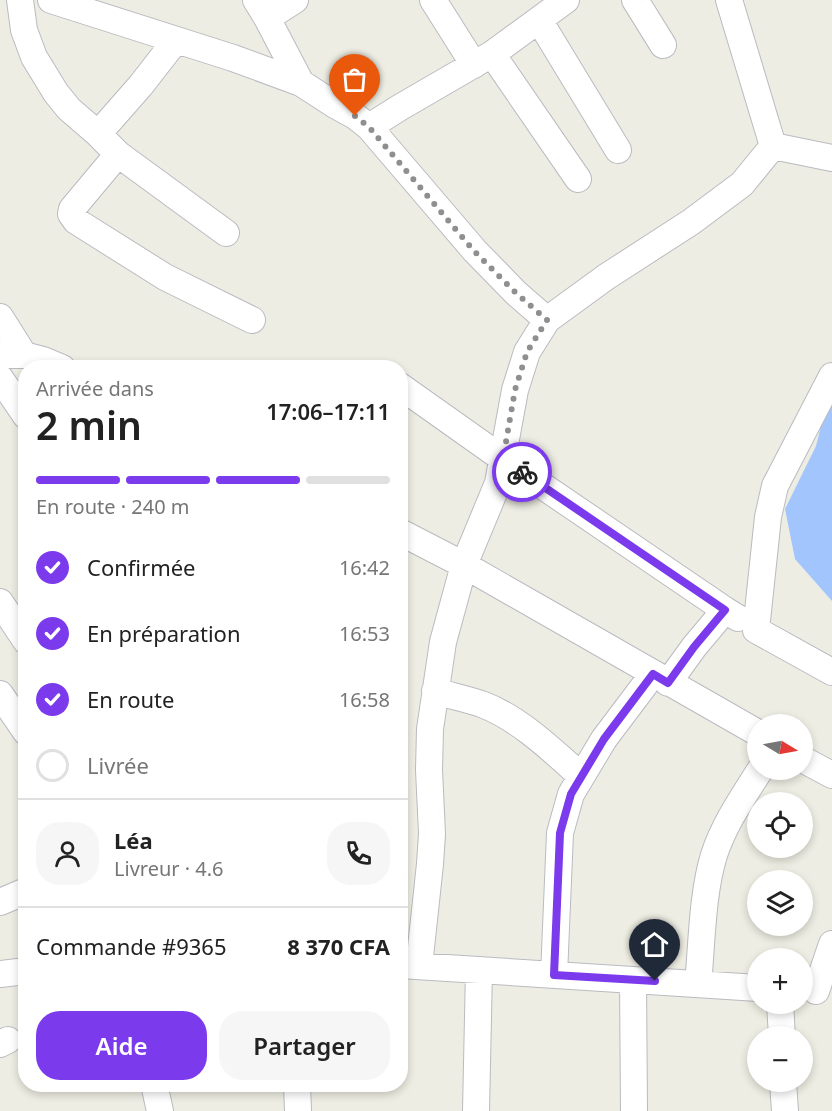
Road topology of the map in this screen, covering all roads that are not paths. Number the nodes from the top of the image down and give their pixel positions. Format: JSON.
{"nodes":[{"id":1,"x":20,"y":0,"type":"edge"},
{"id":2,"x":51,"y":0,"type":"edge"},
{"id":3,"x":295,"y":0,"type":"edge"},
{"id":4,"x":433,"y":0,"type":"edge"},
{"id":5,"x":566,"y":0,"type":"edge"},
{"id":6,"x":634,"y":0,"type":"edge"},
{"id":7,"x":729,"y":0,"type":"edge"},
{"id":8,"x":261,"y":9,"type":"edge"},
{"id":9,"x":539,"y":20,"type":"junction"},
{"id":10,"x":176,"y":40,"type":"junction"},
{"id":11,"x":663,"y":45,"type":"dead end"},
{"id":12,"x":483,"y":59,"type":"junction"},
{"id":13,"x":301,"y":83,"type":"junction"},
{"id":14,"x":369,"y":127,"type":"junction"},
{"id":15,"x":98,"y":134,"type":"junction"},
{"id":16,"x":773,"y":146,"type":"junction"},
{"id":17,"x":618,"y":150,"type":"dead end"},
{"id":18,"x":118,"y":154,"type":"junction"},
{"id":19,"x":832,"y":158,"type":"edge"},
{"id":20,"x":578,"y":179,"type":"dead end"},
{"id":21,"x":226,"y":233,"type":"dead end"},
{"id":22,"x":0,"y":317,"type":"edge"},
{"id":23,"x":252,"y":320,"type":"dead end"},
{"id":24,"x":547,"y":320,"type":"junction"},
{"id":25,"x":12,"y":355,"type":"edge"},
{"id":26,"x":43,"y":360,"type":"edge"},
{"id":27,"x":832,"y":376,"type":"edge"},
{"id":28,"x":0,"y":378,"type":"edge"},
{"id":29,"x":408,"y":392,"type":"edge"},
{"id":30,"x":18,"y":404,"type":"edge"},
{"id":31,"x":503,"y":459,"type":"junction"},
{"id":32,"x":408,"y":536,"type":"edge"},
{"id":33,"x":464,"y":565,"type":"junction"},
{"id":34,"x":0,"y":602,"type":"edge"},
{"id":35,"x":725,"y":610,"type":"junction"},
{"id":36,"x":18,"y":629,"type":"edge"},
{"id":37,"x":756,"y":630,"type":"junction"},
{"id":38,"x":832,"y":672,"type":"edge"},
{"id":39,"x":660,"y":679,"type":"junction"},
{"id":40,"x":435,"y":691,"type":"junction"},
{"id":41,"x":0,"y":694,"type":"edge"},
{"id":42,"x":18,"y":720,"type":"edge"},
{"id":43,"x":747,"y":727,"type":"edge"},
{"id":44,"x":813,"y":765,"type":"edge"},
{"id":45,"x":581,"y":776,"type":"junction"},
{"id":46,"x":832,"y":776,"type":"edge"},
{"id":47,"x":754,"y":780,"type":"edge"},
{"id":48,"x":18,"y":894,"type":"edge"},
{"id":49,"x":0,"y":902,"type":"edge"},
{"id":50,"x":832,"y":944,"type":"edge"},
{"id":51,"x":410,"y":965,"type":"edge"},
{"id":52,"x":479,"y":970,"type":"junction"},
{"id":53,"x":18,"y":972,"type":"edge"},
{"id":54,"x":0,"y":974,"type":"edge"},
{"id":55,"x":554,"y":975,"type":"junction"},
{"id":56,"x":633,"y":980,"type":"junction"},
{"id":57,"x":698,"y":984,"type":"junction"},
{"id":58,"x":747,"y":987,"type":"edge"},
{"id":59,"x":817,"y":992,"type":"edge"},
{"id":60,"x":156,"y":1092,"type":"edge"},
{"id":61,"x":297,"y":1092,"type":"edge"},
{"id":62,"x":784,"y":1092,"type":"edge"},
{"id":63,"x":160,"y":1111,"type":"edge"},
{"id":64,"x":298,"y":1111,"type":"edge"},
{"id":65,"x":476,"y":1111,"type":"edge"},
{"id":66,"x":634,"y":1111,"type":"edge"},
{"id":67,"x":785,"y":1111,"type":"edge"}],
"edges":[{"from":1,"to":15,"type":"street"},
{"from":2,"to":10,"type":"street"},
{"from":3,"to":8,"type":"street"},
{"from":4,"to":12,"type":"street"},
{"from":5,"to":9,"type":"street"},
{"from":6,"to":11,"type":"street"},
{"from":7,"to":16,"type":"street"},
{"from":8,"to":13,"type":"street"},
{"from":9,"to":12,"type":"street"},
{"from":9,"to":17,"type":"street"},
{"from":10,"to":13,"type":"street"},
{"from":10,"to":15,"type":"street"},
{"from":12,"to":14,"type":"street"},
{"from":12,"to":20,"type":"street"},
{"from":13,"to":14,"type":"street"},
{"from":14,"to":24,"type":"street"},
{"from":15,"to":18,"type":"street"},
{"from":16,"to":19,"type":"street"},
{"from":16,"to":24,"type":"street"},
{"from":18,"to":21,"type":"street"},
{"from":18,"to":23,"type":"street"},
{"from":22,"to":25,"type":"street"},
{"from":24,"to":31,"type":"street"},
{"from":25,"to":26,"type":"street"},
{"from":27,"to":37,"type":"street"},
{"from":28,"to":30,"type":"street"},
{"from":29,"to":31,"type":"street"},
{"from":31,"to":33,"type":"street"},
{"from":31,"to":35,"type":"street"},
{"from":32,"to":33,"type":"street"},
{"from":33,"to":39,"type":"street"},
{"from":33,"to":40,"type":"street"},
{"from":34,"to":36,"type":"street"},
{"from":35,"to":37,"type":"street"},
{"from":35,"to":39,"type":"street"},
{"from":37,"to":38,"type":"street"},
{"from":39,"to":43,"type":"street"},
{"from":39,"to":45,"type":"street"},
{"from":40,"to":45,"type":"street"},
{"from":40,"to":51,"type":"street"},
{"from":41,"to":42,"type":"street"},
{"from":44,"to":46,"type":"street"},
{"from":45,"to":55,"type":"street"},
{"from":47,"to":57,"type":"street"},
{"from":48,"to":49,"type":"street"},
{"from":50,"to":59,"type":"street"},
{"from":51,"to":52,"type":"street"},
{"from":52,"to":55,"type":"street"},
{"from":52,"to":65,"type":"street"},
{"from":53,"to":54,"type":"street"},
{"from":55,"to":56,"type":"street"},
{"from":56,"to":57,"type":"street"},
{"from":56,"to":66,"type":"street"},
{"from":57,"to":58,"type":"street"},
{"from":60,"to":63,"type":"street"},
{"from":61,"to":64,"type":"street"},
{"from":62,"to":67,"type":"street"}]}
